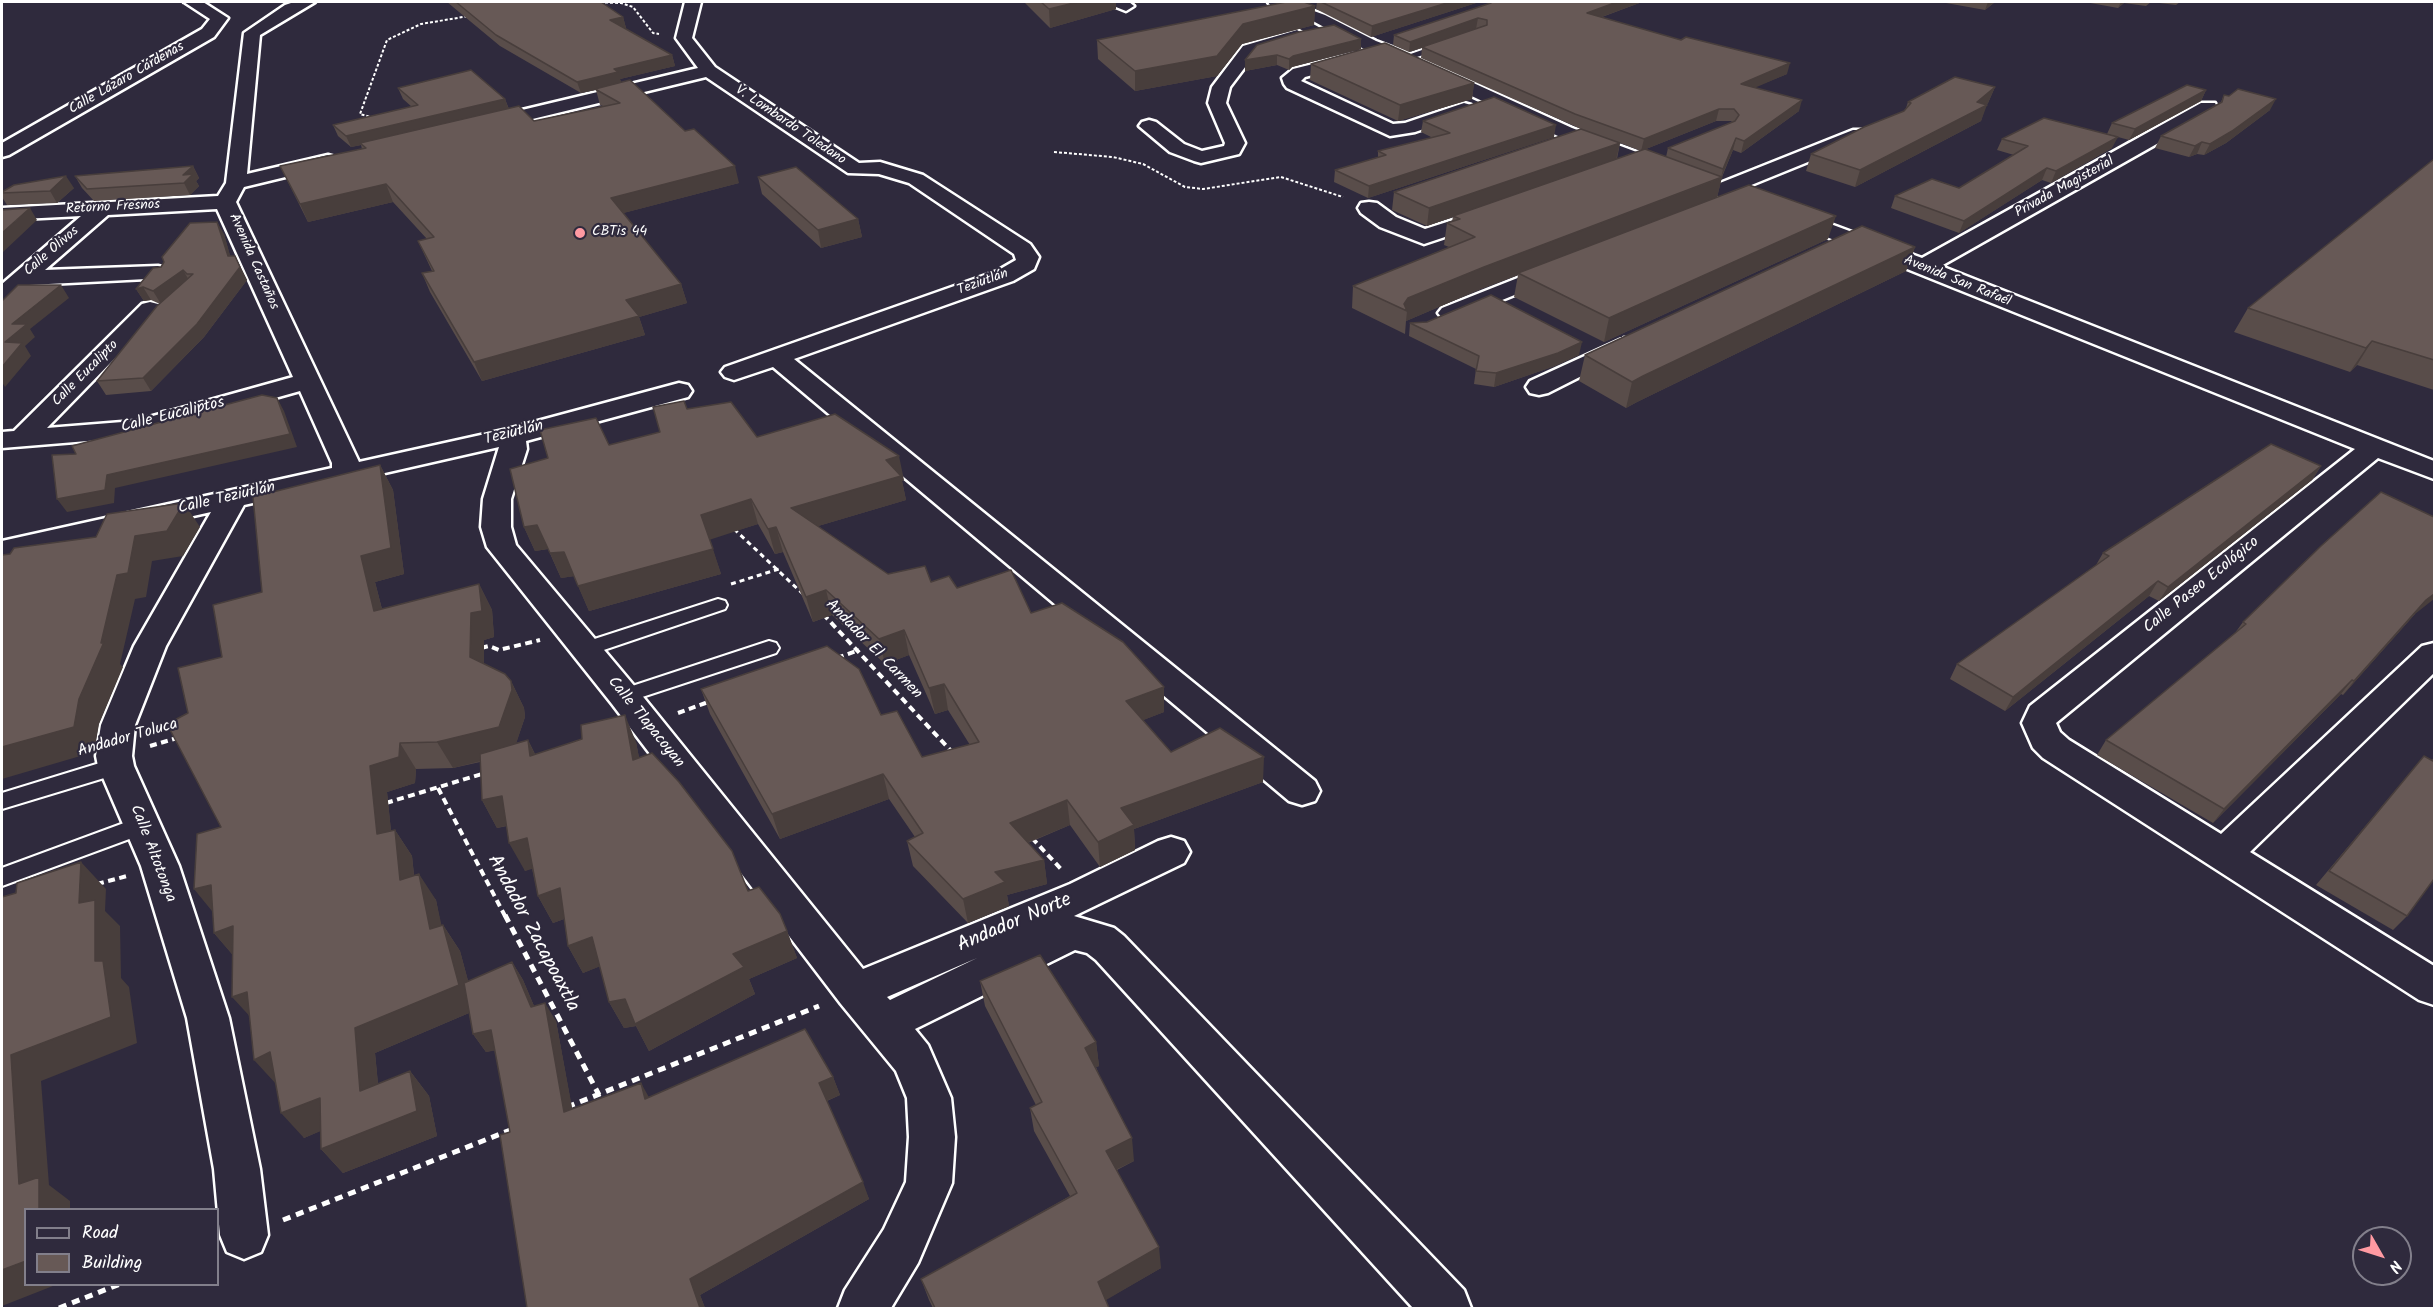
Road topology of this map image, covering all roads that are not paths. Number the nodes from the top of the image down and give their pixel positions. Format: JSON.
{"nodes":[{"id":1,"x":192,"y":2,"type":"edge"},
{"id":2,"x":307,"y":2,"type":"edge"},
{"id":3,"x":693,"y":2,"type":"edge"},
{"id":4,"x":1276,"y":2,"type":"edge"},
{"id":5,"x":1337,"y":27,"type":"junction"},
{"id":6,"x":1459,"y":40,"type":"edge"},
{"id":7,"x":1388,"y":48,"type":"junction"},
{"id":8,"x":709,"y":71,"type":"junction"},
{"id":9,"x":1496,"y":99,"type":"junction"},
{"id":10,"x":2208,"y":107,"type":"edge"},
{"id":11,"x":1149,"y":126,"type":"dead end"},
{"id":12,"x":1880,"y":126,"type":"edge"},
{"id":13,"x":468,"y":128,"type":"edge"},
{"id":14,"x":1578,"y":137,"type":"junction"},
{"id":15,"x":1545,"y":148,"type":"edge"},
{"id":16,"x":1671,"y":148,"type":"edge"},
{"id":17,"x":2,"y":151,"type":"edge"},
{"id":18,"x":340,"y":158,"type":"edge"},
{"id":19,"x":1640,"y":160,"type":"junction"},
{"id":20,"x":1607,"y":172,"type":"edge"},
{"id":21,"x":231,"y":192,"type":"junction"},
{"id":22,"x":1730,"y":195,"type":"junction"},
{"id":23,"x":1391,"y":201,"type":"dead end"},
{"id":24,"x":1510,"y":207,"type":"edge"},
{"id":25,"x":103,"y":208,"type":"junction"},
{"id":26,"x":1707,"y":212,"type":"edge"},
{"id":27,"x":2,"y":214,"type":"edge"},
{"id":28,"x":1853,"y":239,"type":"junction"},
{"id":29,"x":1821,"y":255,"type":"edge"},
{"id":30,"x":1577,"y":262,"type":"edge"},
{"id":31,"x":1026,"y":264,"type":"joint"},
{"id":32,"x":1921,"y":268,"type":"junction"},
{"id":33,"x":18,"y":273,"type":"edge"},
{"id":34,"x":158,"y":273,"type":"edge"},
{"id":35,"x":2,"y":296,"type":"edge"},
{"id":36,"x":1490,"y":296,"type":"junction"},
{"id":37,"x":150,"y":309,"type":"edge"},
{"id":38,"x":1521,"y":312,"type":"edge"},
{"id":39,"x":1426,"y":324,"type":"edge"},
{"id":40,"x":1646,"y":335,"type":"edge"},
{"id":41,"x":776,"y":357,"type":"junction"},
{"id":42,"x":735,"y":372,"type":"dead end"},
{"id":43,"x":307,"y":381,"type":"junction"},
{"id":44,"x":1539,"y":387,"type":"dead end"},
{"id":45,"x":679,"y":391,"type":"dead end"},
{"id":46,"x":512,"y":436,"type":"junction"},
{"id":47,"x":11,"y":440,"type":"edge"},
{"id":48,"x":2375,"y":447,"type":"junction"},
{"id":49,"x":2434,"y":471,"type":"edge"},
{"id":50,"x":347,"y":472,"type":"junction"},
{"id":51,"x":234,"y":497,"type":"junction"},
{"id":52,"x":2,"y":550,"type":"edge"},
{"id":53,"x":718,"y":605,"type":"dead end"},
{"id":54,"x":579,"y":640,"type":"junction"},
{"id":55,"x":769,"y":648,"type":"dead end"},
{"id":56,"x":2434,"y":654,"type":"edge"},
{"id":57,"x":624,"y":696,"type":"junction"},
{"id":58,"x":115,"y":761,"type":"junction"},
{"id":59,"x":1302,"y":791,"type":"dead end"},
{"id":60,"x":2,"y":801,"type":"edge"},
{"id":61,"x":143,"y":825,"type":"junction"},
{"id":62,"x":1171,"y":852,"type":"dead end"},
{"id":63,"x":2224,"y":854,"type":"junction"},
{"id":64,"x":2,"y":877,"type":"edge"},
{"id":65,"x":2434,"y":987,"type":"edge"},
{"id":66,"x":870,"y":1008,"type":"junction"},
{"id":67,"x":244,"y":1235,"type":"road end"},
{"id":68,"x":863,"y":1308,"type":"edge"},
{"id":69,"x":1446,"y":1308,"type":"edge"}],
"edges":[{"from":1,"to":17,"type":"street","name":"Calle Lázaro Cárdenas"},
{"from":2,"to":21,"type":"street"},
{"from":3,"to":8,"type":"street","name":"V. Lombardo Toledano"},
{"from":4,"to":5,"type":"street","name":"Avenida San Rafaél"},
{"from":5,"to":7,"type":"street","name":"Avenida San Rafaél"},
{"from":5,"to":11,"type":"street"},
{"from":6,"to":7,"type":"lane"},
{"from":7,"to":9,"type":"street","name":"Avenida San Rafaél"},
{"from":7,"to":9,"type":"street"},
{"from":8,"to":13,"type":"street"},
{"from":8,"to":31,"type":"street","name":"V. Lombardo Toledano"},
{"from":9,"to":14,"type":"street","name":"Avenida San Rafaél"},
{"from":10,"to":32,"type":"street","name":"Privada Magisterial"},
{"from":12,"to":22,"type":"street"},
{"from":14,"to":15,"type":"street"},
{"from":14,"to":19,"type":"street","name":"Avenida San Rafaél"},
{"from":16,"to":19,"type":"street"},
{"from":18,"to":21,"type":"street","name":"Retorno Fresnos"},
{"from":19,"to":20,"type":"street"},
{"from":19,"to":22,"type":"street","name":"Avenida San Rafaél"},
{"from":21,"to":25,"type":"street","name":"Retorno Fresnos"},
{"from":21,"to":43,"type":"street","name":"Avenida Castaños"},
{"from":22,"to":26,"type":"street"},
{"from":22,"to":28,"type":"street","name":"Avenida San Rafaél"},
{"from":23,"to":24,"type":"street"},
{"from":25,"to":27,"type":"street","name":"Retorno Fresnos"},
{"from":25,"to":33,"type":"street","name":"Calle Olivos"},
{"from":28,"to":29,"type":"street"},
{"from":28,"to":32,"type":"street","name":"Avenida San Rafaél"},
{"from":30,"to":36,"type":"street"},
{"from":31,"to":41,"type":"street","name":"Teziutlán"},
{"from":32,"to":48,"type":"street","name":"Avenida San Rafaél"},
{"from":33,"to":34,"type":"street"},
{"from":33,"to":35,"type":"street","name":"Calle Olivos"},
{"from":36,"to":38,"type":"street"},
{"from":36,"to":39,"type":"street"},
{"from":37,"to":47,"type":"street","name":"Calle Eucalipto"},
{"from":40,"to":44,"type":"street"},
{"from":41,"to":42,"type":"street","name":"Teziutlán"},
{"from":41,"to":59,"type":"street"},
{"from":43,"to":47,"type":"street","name":"Calle Eucaliptos"},
{"from":43,"to":50,"type":"street","name":"Avenida Castaños"},
{"from":45,"to":46,"type":"street","name":"Teziutlán"},
{"from":46,"to":50,"type":"street","name":"Teziutlán"},
{"from":46,"to":54,"type":"street","name":"Calle Tlapacoyan"},
{"from":48,"to":49,"type":"street","name":"Avenida San Rafaél"},
{"from":48,"to":63,"type":"street","name":"Calle Paseo Ecológico"},
{"from":50,"to":51,"type":"street","name":"Calle Teziutlán"},
{"from":51,"to":52,"type":"street","name":"Calle Teziutlán"},
{"from":51,"to":58,"type":"street"},
{"from":53,"to":54,"type":"lane"},
{"from":54,"to":57,"type":"street","name":"Calle Tlapacoyan"},
{"from":55,"to":57,"type":"lane"},
{"from":56,"to":63,"type":"street"},
{"from":57,"to":66,"type":"street","name":"Calle Tlapacoyan"},
{"from":58,"to":60,"type":"lane"},
{"from":58,"to":61,"type":"street","name":"Calle Altotonga"},
{"from":61,"to":64,"type":"lane"},
{"from":61,"to":67,"type":"street","name":"Calle Altotonga"},
{"from":62,"to":66,"type":"street","name":"Andador Norte"},
{"from":63,"to":65,"type":"street"},
{"from":66,"to":68,"type":"street","name":"Calle Tlapacoyan"},
{"from":66,"to":69,"type":"street"}]}
